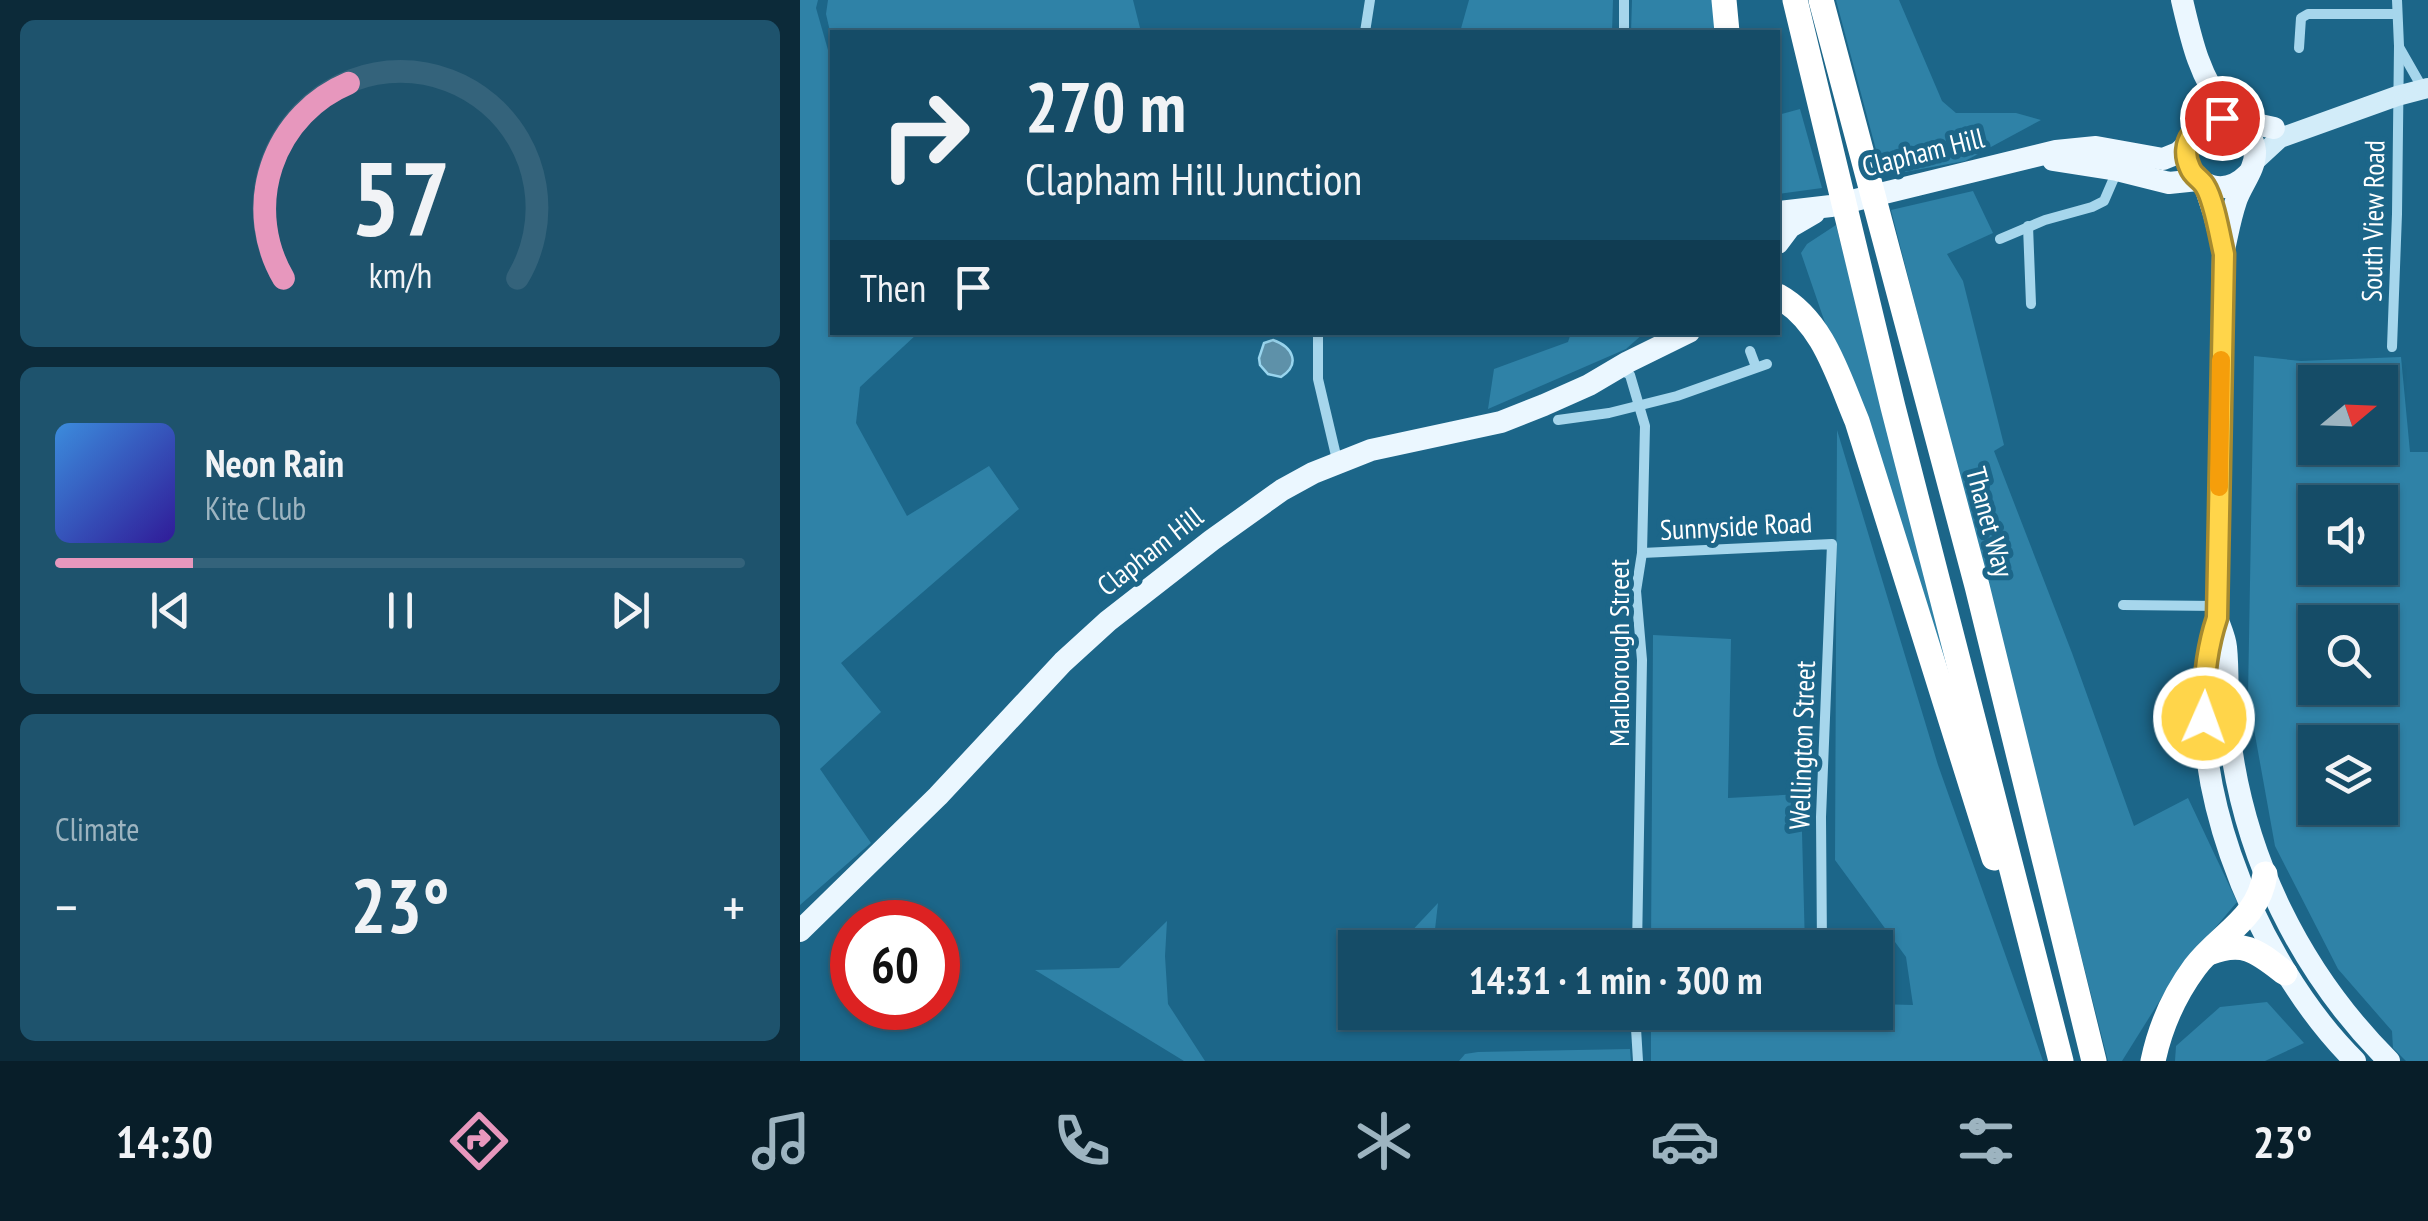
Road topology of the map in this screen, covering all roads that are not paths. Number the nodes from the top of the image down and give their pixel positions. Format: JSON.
{"nodes":[{"id":1,"x":1370,"y":0,"type":"edge"},
{"id":2,"x":1624,"y":0,"type":"edge"},
{"id":3,"x":1724,"y":0,"type":"edge"},
{"id":4,"x":1795,"y":0,"type":"edge"},
{"id":5,"x":1821,"y":0,"type":"edge"},
{"id":6,"x":2182,"y":0,"type":"edge"},
{"id":7,"x":2397,"y":0,"type":"edge"},
{"id":8,"x":2396,"y":14,"type":"junction"},
{"id":9,"x":1365,"y":30,"type":"edge"},
{"id":10,"x":1624,"y":30,"type":"edge"},
{"id":11,"x":1727,"y":30,"type":"edge"},
{"id":12,"x":2399,"y":46,"type":"junction"},
{"id":13,"x":2299,"y":48,"type":"dead end"},
{"id":14,"x":2198,"y":60,"type":"junction"},
{"id":15,"x":2426,"y":89,"type":"edge"},
{"id":16,"x":2216,"y":96,"type":"junction"},
{"id":17,"x":2398,"y":96,"type":"junction"},
{"id":18,"x":2242,"y":126,"type":"junction"},
{"id":19,"x":2274,"y":128,"type":"junction"},
{"id":20,"x":2306,"y":128,"type":"junction"},
{"id":21,"x":2191,"y":137,"type":"junction"},
{"id":22,"x":2030,"y":158,"type":"junction"},
{"id":23,"x":2251,"y":168,"type":"junction"},
{"id":24,"x":2117,"y":170,"type":"junction"},
{"id":25,"x":2201,"y":182,"type":"junction"},
{"id":26,"x":1831,"y":206,"type":"junction"},
{"id":27,"x":1780,"y":212,"type":"edge"},
{"id":28,"x":2028,"y":226,"type":"junction"},
{"id":29,"x":2000,"y":239,"type":"dead end"},
{"id":30,"x":1780,"y":240,"type":"edge"},
{"id":31,"x":2224,"y":254,"type":"junction"},
{"id":32,"x":1780,"y":297,"type":"edge"},
{"id":33,"x":2031,"y":304,"type":"dead end"},
{"id":34,"x":1318,"y":335,"type":"edge"},
{"id":35,"x":1656,"y":335,"type":"edge"},
{"id":36,"x":1683,"y":335,"type":"edge"},
{"id":37,"x":2392,"y":347,"type":"dead end"},
{"id":38,"x":1750,"y":352,"type":"dead end"},
{"id":39,"x":1624,"y":365,"type":"junction"},
{"id":40,"x":1640,"y":406,"type":"junction"},
{"id":41,"x":1558,"y":420,"type":"dead end"},
{"id":42,"x":1338,"y":464,"type":"junction"},
{"id":43,"x":1832,"y":544,"type":"joint"},
{"id":44,"x":1642,"y":553,"type":"junction"},
{"id":45,"x":2123,"y":606,"type":"dead end"},
{"id":46,"x":2217,"y":612,"type":"junction"},
{"id":47,"x":2265,"y":874,"type":"junction"},
{"id":48,"x":2252,"y":909,"type":"junction"},
{"id":49,"x":1637,"y":930,"type":"edge"},
{"id":50,"x":1822,"y":930,"type":"edge"},
{"id":51,"x":800,"y":931,"type":"edge"},
{"id":52,"x":2206,"y":954,"type":"junction"},
{"id":53,"x":2285,"y":972,"type":"junction"},
{"id":54,"x":1637,"y":1030,"type":"edge"},
{"id":55,"x":2054,"y":1034,"type":"junction"},
{"id":56,"x":1638,"y":1061,"type":"edge"},
{"id":57,"x":2062,"y":1061,"type":"edge"},
{"id":58,"x":2094,"y":1061,"type":"edge"},
{"id":59,"x":2152,"y":1061,"type":"edge"},
{"id":60,"x":2355,"y":1061,"type":"edge"},
{"id":61,"x":2389,"y":1061,"type":"edge"}],
"edges":[{"from":1,"to":9,"type":"street"},
{"from":2,"to":10,"type":"street"},
{"from":3,"to":11,"type":"highway"},
{"from":4,"to":55,"type":"highway"},
{"from":5,"to":58,"type":"highway","name":"Thanet Way"},
{"from":6,"to":14,"type":"main road"},
{"from":7,"to":8,"type":"street","name":"South View Road"},
{"from":8,"to":12,"type":"street","name":"South View Road"},
{"from":8,"to":13,"type":"street"},
{"from":12,"to":15,"type":"street"},
{"from":12,"to":17,"type":"street","name":"South View Road"},
{"from":14,"to":16,"type":"main road"},
{"from":14,"to":21,"type":"main road"},
{"from":15,"to":17,"type":"main road"},
{"from":16,"to":18,"type":"main road"},
{"from":16,"to":19,"type":"main road"},
{"from":17,"to":20,"type":"main road"},
{"from":17,"to":37,"type":"street","name":"South View Road"},
{"from":18,"to":19,"type":"main road"},
{"from":18,"to":21,"type":"main road"},
{"from":18,"to":23,"type":"main road"},
{"from":19,"to":20,"type":"main road"},
{"from":20,"to":23,"type":"main road"},
{"from":21,"to":22,"type":"main road","name":"Clapham Hill"},
{"from":21,"to":25,"type":"main road"},
{"from":22,"to":24,"type":"main road","name":"Clapham Hill"},
{"from":22,"to":26,"type":"main road","name":"Clapham Hill"},
{"from":23,"to":25,"type":"main road"},
{"from":23,"to":31,"type":"main road"},
{"from":24,"to":25,"type":"main road","name":"Clapham Hill"},
{"from":24,"to":28,"type":"street"},
{"from":25,"to":31,"type":"main road"},
{"from":26,"to":27,"type":"main road","name":"Clapham Hill"},
{"from":26,"to":30,"type":"main road","name":"Clapham Hill"},
{"from":28,"to":29,"type":"street"},
{"from":28,"to":33,"type":"street"},
{"from":31,"to":46,"type":"main road"},
{"from":32,"to":55,"type":"highway"},
{"from":34,"to":42,"type":"street"},
{"from":35,"to":39,"type":"main road","name":"Clapham Hill"},
{"from":36,"to":39,"type":"main road","name":"Clapham Hill"},
{"from":38,"to":40,"type":"street"},
{"from":39,"to":40,"type":"street","name":"Marlborough Street"},
{"from":39,"to":42,"type":"main road","name":"Clapham Hill"},
{"from":40,"to":41,"type":"street"},
{"from":40,"to":44,"type":"street","name":"Marlborough Street"},
{"from":42,"to":51,"type":"main road","name":"Clapham Hill"},
{"from":43,"to":44,"type":"street","name":"Sunnyside Road"},
{"from":43,"to":50,"type":"street","name":"Wellington Street"},
{"from":44,"to":49,"type":"street","name":"Marlborough Street"},
{"from":45,"to":46,"type":"street"},
{"from":46,"to":47,"type":"main road"},
{"from":46,"to":48,"type":"main road"},
{"from":47,"to":48,"type":"highway"},
{"from":47,"to":61,"type":"main road"},
{"from":48,"to":52,"type":"highway"},
{"from":48,"to":53,"type":"main road"},
{"from":52,"to":53,"type":"highway"},
{"from":52,"to":59,"type":"highway"},
{"from":53,"to":60,"type":"main road"},
{"from":54,"to":56,"type":"street"},
{"from":55,"to":57,"type":"highway"}]}
